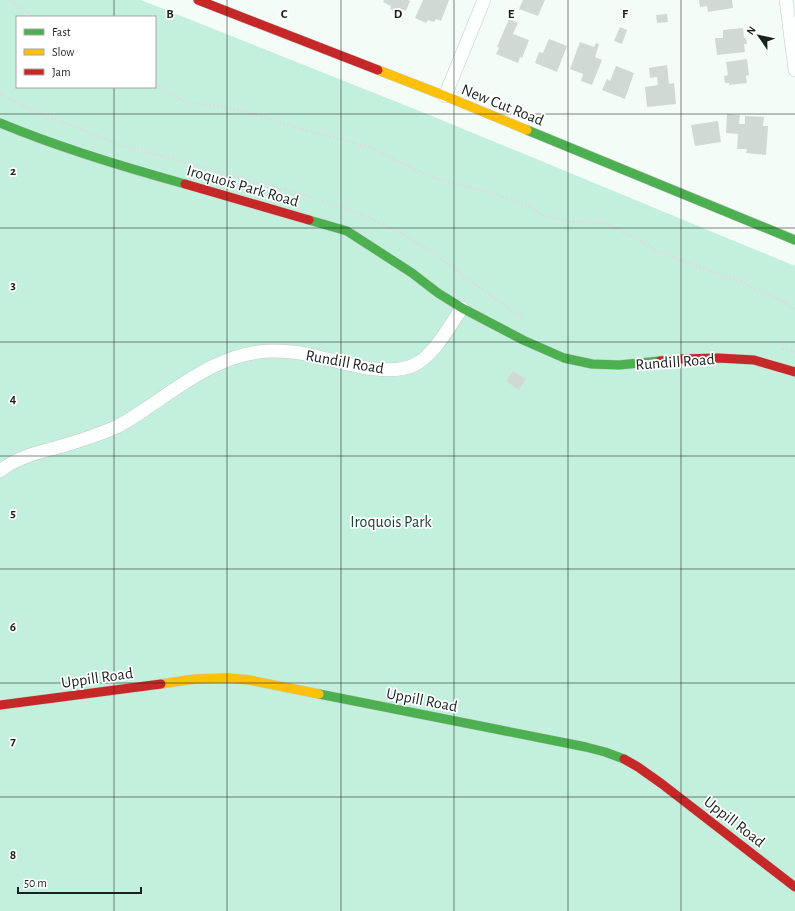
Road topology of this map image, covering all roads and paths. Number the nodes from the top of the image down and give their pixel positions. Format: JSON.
{"nodes":[{"id":1,"x":11,"y":0,"type":"edge"},
{"id":2,"x":198,"y":0,"type":"edge"},
{"id":3,"x":484,"y":0,"type":"edge"},
{"id":4,"x":786,"y":0,"type":"edge"},
{"id":5,"x":32,"y":16,"type":"edge"},
{"id":6,"x":795,"y":70,"type":"edge"},
{"id":7,"x":156,"y":84,"type":"edge"},
{"id":8,"x":445,"y":96,"type":"junction"},
{"id":9,"x":0,"y":123,"type":"edge"},
{"id":10,"x":795,"y":240,"type":"edge"},
{"id":11,"x":462,"y":308,"type":"junction"},
{"id":12,"x":795,"y":309,"type":"edge"},
{"id":13,"x":795,"y":372,"type":"edge"},
{"id":14,"x":0,"y":471,"type":"edge"},
{"id":15,"x":0,"y":705,"type":"edge"},
{"id":16,"x":795,"y":887,"type":"edge"}],
"edges":[{"from":1,"to":5,"type":"path"},
{"from":2,"to":8,"type":"street","name":"New Cut Road"},
{"from":3,"to":8,"type":"street"},
{"from":4,"to":6,"type":"street"},
{"from":7,"to":12,"type":"path"},
{"from":8,"to":10,"type":"street","name":"New Cut Road"},
{"from":9,"to":11,"type":"street","name":"Iroquois Park Road"},
{"from":11,"to":13,"type":"street","name":"Rundill Road"},
{"from":11,"to":14,"type":"street","name":"Rundill Road"},
{"from":15,"to":16,"type":"street","name":"Uppill Road"}]}
